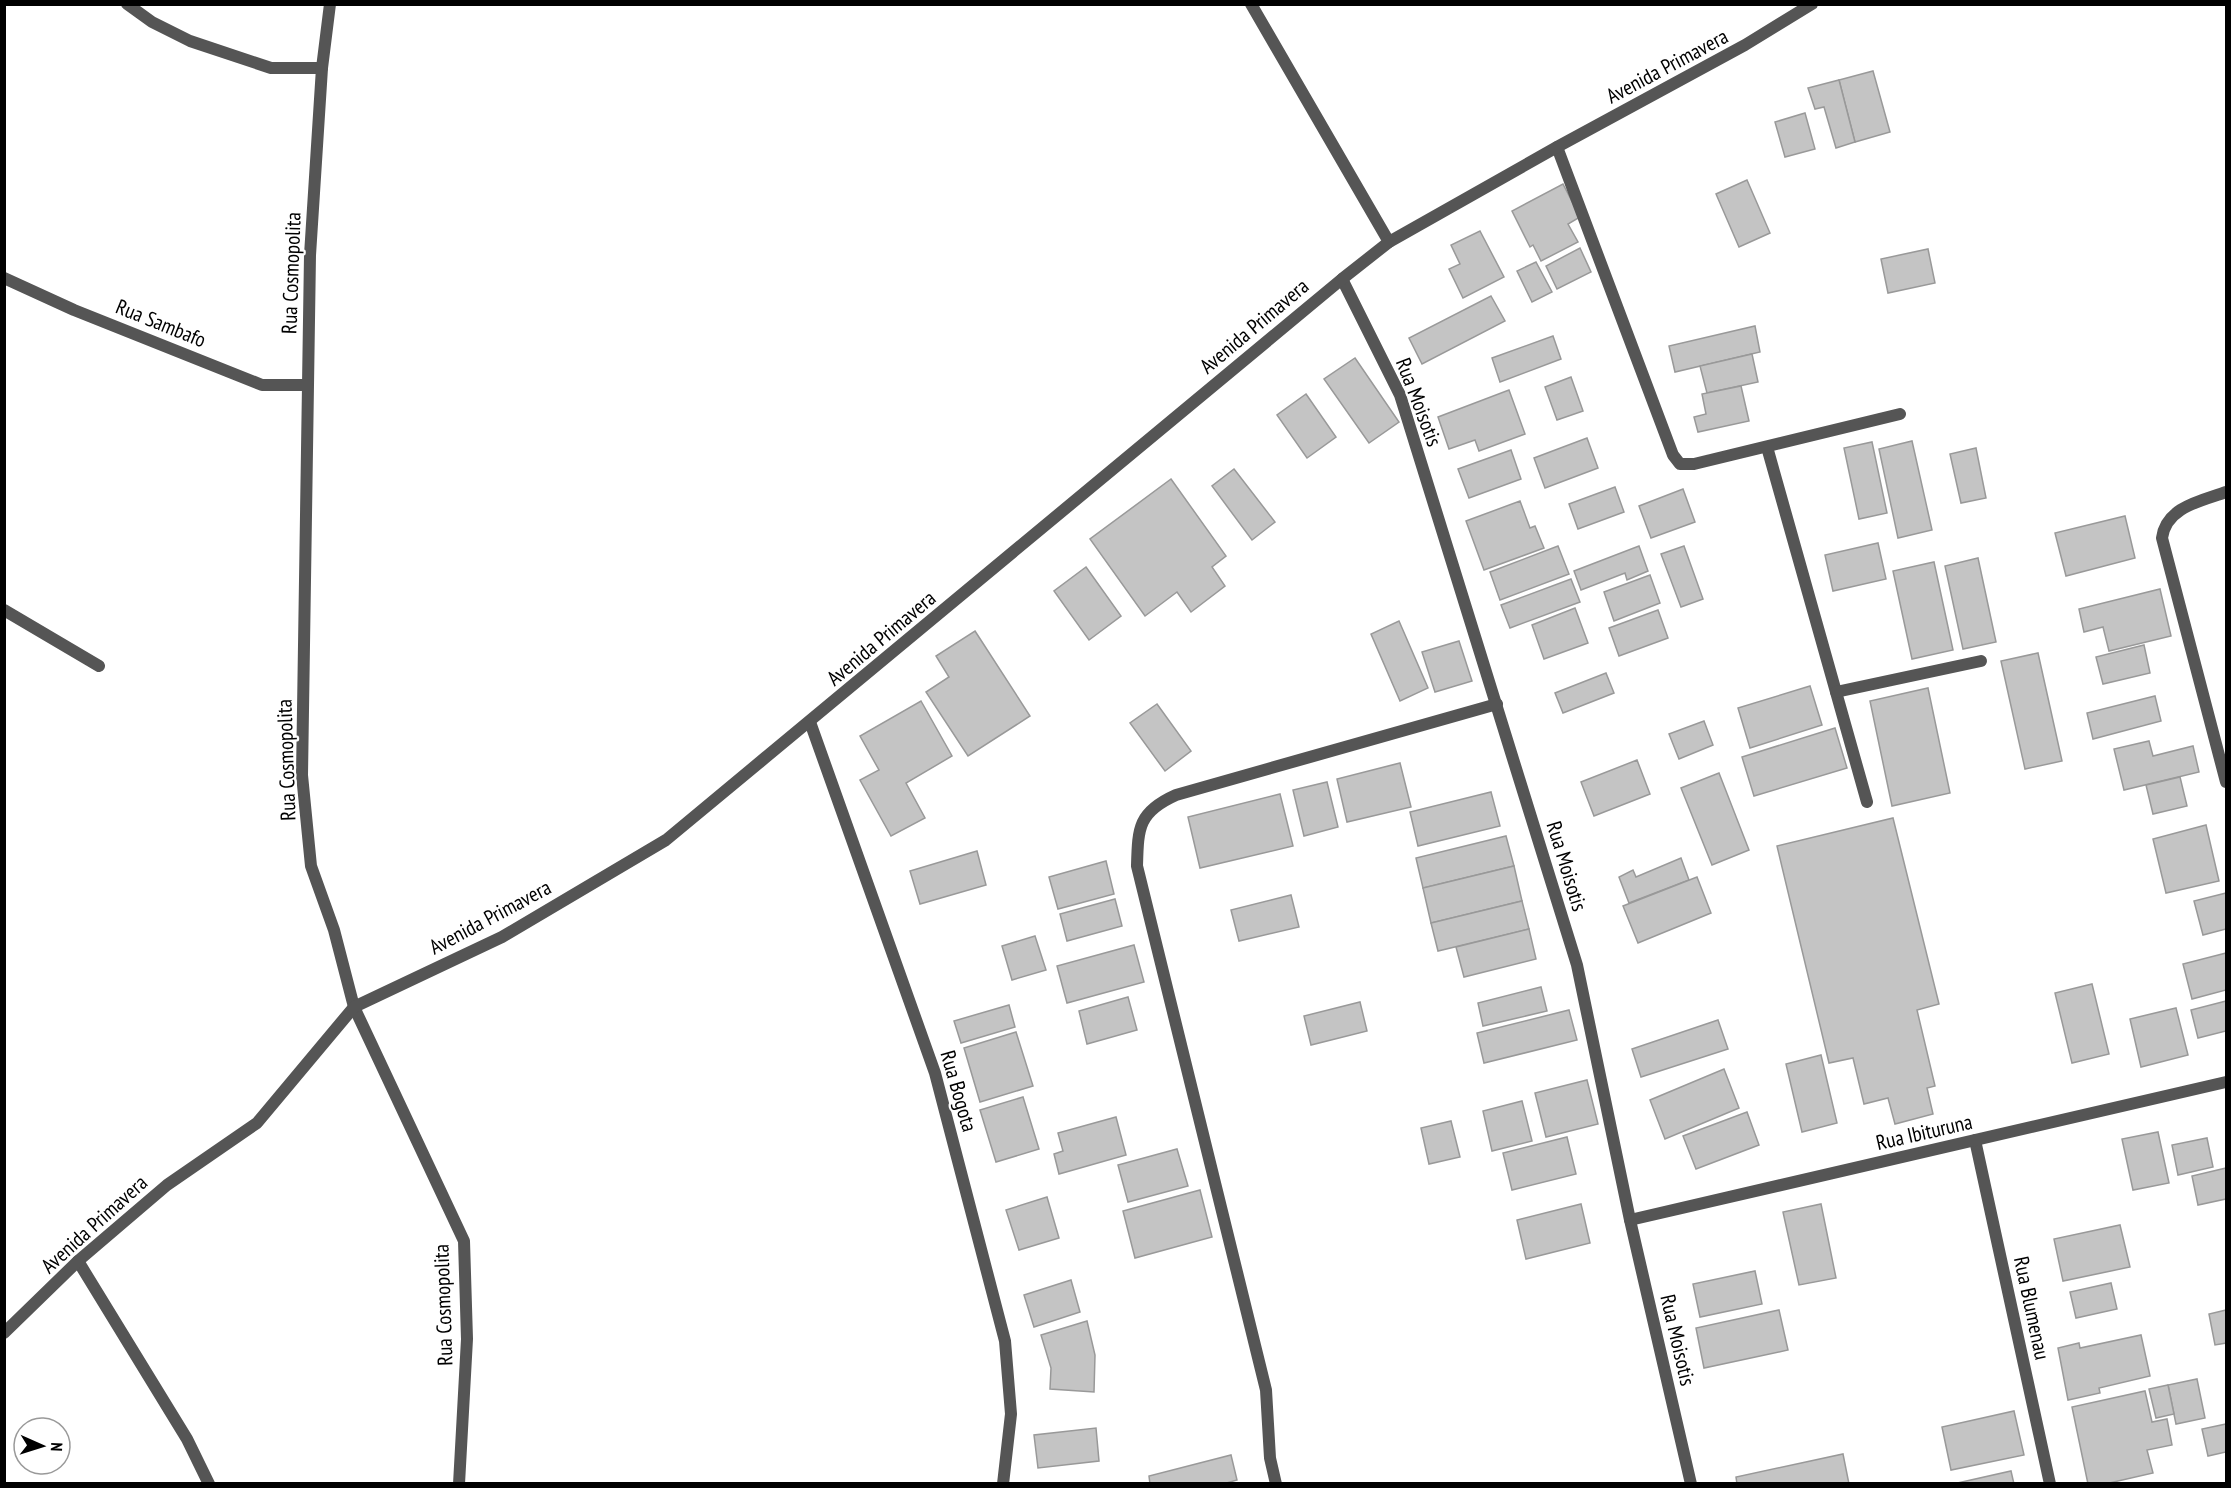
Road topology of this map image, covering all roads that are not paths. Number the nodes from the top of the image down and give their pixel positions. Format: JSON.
{"nodes":[{"id":1,"x":127,"y":4,"type":"edge"},
{"id":2,"x":330,"y":4,"type":"edge"},
{"id":3,"x":1251,"y":4,"type":"edge"},
{"id":4,"x":1812,"y":4,"type":"edge"},
{"id":5,"x":322,"y":68,"type":"junction"},
{"id":6,"x":1557,"y":147,"type":"junction"},
{"id":7,"x":1389,"y":242,"type":"junction"},
{"id":8,"x":4,"y":278,"type":"edge"},
{"id":9,"x":1342,"y":279,"type":"junction"},
{"id":10,"x":308,"y":385,"type":"junction"},
{"id":11,"x":1900,"y":414,"type":"dead end"},
{"id":12,"x":1767,"y":447,"type":"junction"},
{"id":13,"x":2226,"y":492,"type":"edge"},
{"id":14,"x":4,"y":610,"type":"edge"},
{"id":15,"x":1982,"y":661,"type":"dead end"},
{"id":16,"x":99,"y":666,"type":"dead end"},
{"id":17,"x":1836,"y":692,"type":"junction"},
{"id":18,"x":1497,"y":704,"type":"junction"},
{"id":19,"x":810,"y":722,"type":"junction"},
{"id":20,"x":2226,"y":782,"type":"edge"},
{"id":21,"x":1867,"y":802,"type":"dead end"},
{"id":22,"x":354,"y":1007,"type":"junction"},
{"id":23,"x":2226,"y":1082,"type":"edge"},
{"id":24,"x":1975,"y":1140,"type":"junction"},
{"id":25,"x":1630,"y":1220,"type":"junction"},
{"id":26,"x":78,"y":1261,"type":"junction"},
{"id":27,"x":4,"y":1333,"type":"edge"},
{"id":28,"x":209,"y":1484,"type":"edge"},
{"id":29,"x":459,"y":1484,"type":"edge"},
{"id":30,"x":1004,"y":1484,"type":"edge"},
{"id":31,"x":1276,"y":1484,"type":"edge"},
{"id":32,"x":1691,"y":1484,"type":"edge"},
{"id":33,"x":2050,"y":1484,"type":"edge"}],
"edges":[{"from":1,"to":5,"type":"street"},
{"from":2,"to":5,"type":"street","name":"Rua Cosmopolita"},
{"from":3,"to":7,"type":"street"},
{"from":4,"to":6,"type":"street","name":"Avenida Primavera"},
{"from":5,"to":10,"type":"street","name":"Rua Cosmopolita"},
{"from":6,"to":7,"type":"street","name":"Avenida Primavera"},
{"from":6,"to":12,"type":"street"},
{"from":7,"to":9,"type":"street","name":"Avenida Primavera"},
{"from":8,"to":10,"type":"street","name":"Rua Sambafo"},
{"from":9,"to":18,"type":"street","name":"Rua Moisotis"},
{"from":9,"to":19,"type":"street","name":"Avenida Primavera"},
{"from":10,"to":22,"type":"street","name":"Rua Cosmopolita"},
{"from":11,"to":12,"type":"street"},
{"from":12,"to":17,"type":"street"},
{"from":13,"to":20,"type":"street"},
{"from":14,"to":16,"type":"street"},
{"from":15,"to":17,"type":"street"},
{"from":17,"to":21,"type":"street"},
{"from":18,"to":25,"type":"street","name":"Rua Moisotis"},
{"from":18,"to":31,"type":"street"},
{"from":19,"to":22,"type":"street","name":"Avenida Primavera"},
{"from":19,"to":30,"type":"street","name":"Rua Bogota"},
{"from":22,"to":26,"type":"street","name":"Avenida Primavera"},
{"from":22,"to":29,"type":"street","name":"Rua Cosmopolita"},
{"from":23,"to":24,"type":"street","name":"Rua Ibituruna"},
{"from":24,"to":25,"type":"street","name":"Rua Ibituruna"},
{"from":24,"to":33,"type":"street","name":"Rua Blumenau"},
{"from":25,"to":32,"type":"street","name":"Rua Moisotis"},
{"from":26,"to":27,"type":"street","name":"Avenida Primavera"},
{"from":26,"to":28,"type":"street"}]}
